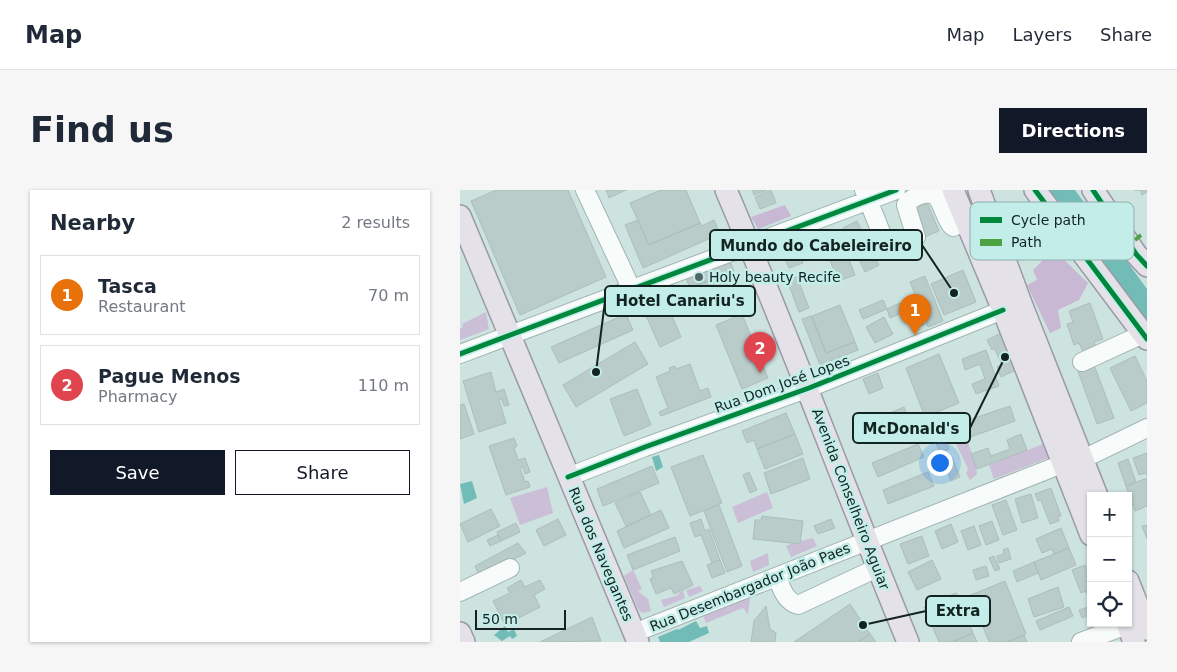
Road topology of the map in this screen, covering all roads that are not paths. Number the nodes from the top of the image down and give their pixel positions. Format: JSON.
{"nodes":[{"id":1,"x":585,"y":190,"type":"edge"},
{"id":2,"x":726,"y":190,"type":"edge"},
{"id":3,"x":896,"y":190,"type":"edge"},
{"id":4,"x":953,"y":190,"type":"edge"},
{"id":5,"x":979,"y":190,"type":"edge"},
{"id":6,"x":1035,"y":190,"type":"edge"},
{"id":7,"x":1093,"y":190,"type":"edge"},
{"id":8,"x":865,"y":194,"type":"edge"},
{"id":9,"x":983,"y":202,"type":"edge"},
{"id":10,"x":1044,"y":202,"type":"edge"},
{"id":11,"x":1102,"y":202,"type":"edge"},
{"id":12,"x":460,"y":216,"type":"edge"},
{"id":13,"x":966,"y":221,"type":"junction"},
{"id":14,"x":970,"y":231,"type":"edge"},
{"id":15,"x":1134,"y":243,"type":"edge"},
{"id":16,"x":750,"y":246,"type":"junction"},
{"id":17,"x":1143,"y":255,"type":"edge"},
{"id":18,"x":982,"y":260,"type":"edge"},
{"id":19,"x":1005,"y":260,"type":"edge"},
{"id":20,"x":1087,"y":260,"type":"edge"},
{"id":21,"x":631,"y":288,"type":"junction"},
{"id":22,"x":1003,"y":310,"type":"junction"},
{"id":23,"x":509,"y":336,"type":"junction"},
{"id":24,"x":1143,"y":336,"type":"edge"},
{"id":25,"x":460,"y":354,"type":"edge"},
{"id":26,"x":1082,"y":362,"type":"dead end"},
{"id":27,"x":808,"y":388,"type":"junction"},
{"id":28,"x":1147,"y":428,"type":"edge"},
{"id":29,"x":1083,"y":459,"type":"junction"},
{"id":30,"x":1062,"y":464,"type":"junction"},
{"id":31,"x":568,"y":477,"type":"junction"},
{"id":32,"x":1095,"y":492,"type":"edge"},
{"id":33,"x":1087,"y":525,"type":"edge"},
{"id":34,"x":866,"y":541,"type":"junction"},
{"id":35,"x":510,"y":568,"type":"dead end"},
{"id":36,"x":877,"y":568,"type":"junction"},
{"id":37,"x":777,"y":577,"type":"junction"},
{"id":38,"x":1128,"y":582,"type":"edge"},
{"id":39,"x":460,"y":592,"type":"edge"},
{"id":40,"x":1137,"y":625,"type":"edge"},
{"id":41,"x":460,"y":633,"type":"edge"},
{"id":42,"x":636,"y":638,"type":"edge"},
{"id":43,"x":464,"y":642,"type":"edge"},
{"id":44,"x":908,"y":642,"type":"edge"},
{"id":45,"x":1081,"y":642,"type":"edge"}],
"edges":[{"from":1,"to":21,"type":"street"},
{"from":2,"to":16,"type":"main road","name":"Avenida Conselheiro Aguiar"},
{"from":3,"to":8,"type":"street"},
{"from":4,"to":13,"type":"main road"},
{"from":5,"to":9,"type":"main road"},
{"from":6,"to":10,"type":"main road"},
{"from":7,"to":11,"type":"main road"},
{"from":8,"to":13,"type":"street"},
{"from":8,"to":16,"type":"street"},
{"from":12,"to":23,"type":"main road","name":"Rua dos Navegantes"},
{"from":13,"to":14,"type":"main road"},
{"from":15,"to":17,"type":"main road"},
{"from":16,"to":21,"type":"street"},
{"from":16,"to":27,"type":"main road","name":"Avenida Conselheiro Aguiar"},
{"from":18,"to":22,"type":"main road"},
{"from":19,"to":29,"type":"main road"},
{"from":20,"to":24,"type":"main road"},
{"from":21,"to":23,"type":"street"},
{"from":22,"to":27,"type":"street","name":"Rua Dom José Lopes"},
{"from":22,"to":30,"type":"main road"},
{"from":23,"to":25,"type":"street"},
{"from":23,"to":31,"type":"main road","name":"Rua dos Navegantes"},
{"from":24,"to":26,"type":"street"},
{"from":27,"to":31,"type":"street","name":"Rua Dom José Lopes"},
{"from":27,"to":34,"type":"main road","name":"Avenida Conselheiro Aguiar"},
{"from":28,"to":29,"type":"street"},
{"from":29,"to":32,"type":"main road"},
{"from":30,"to":33,"type":"main road"},
{"from":30,"to":34,"type":"street","name":"Rua Desembargador João Paes"},
{"from":31,"to":42,"type":"main road","name":"Rua dos Navegantes"},
{"from":34,"to":36,"type":"main road","name":"Avenida Conselheiro Aguiar"},
{"from":34,"to":37,"type":"street","name":"Rua Desembargador João Paes"},
{"from":35,"to":39,"type":"street"},
{"from":36,"to":37,"type":"street"},
{"from":36,"to":44,"type":"main road","name":"Avenida Conselheiro Aguiar"},
{"from":37,"to":42,"type":"street","name":"Rua Desembargador João Paes"},
{"from":38,"to":40,"type":"main road"},
{"from":40,"to":45,"type":"street"},
{"from":41,"to":43,"type":"main road"}]}
